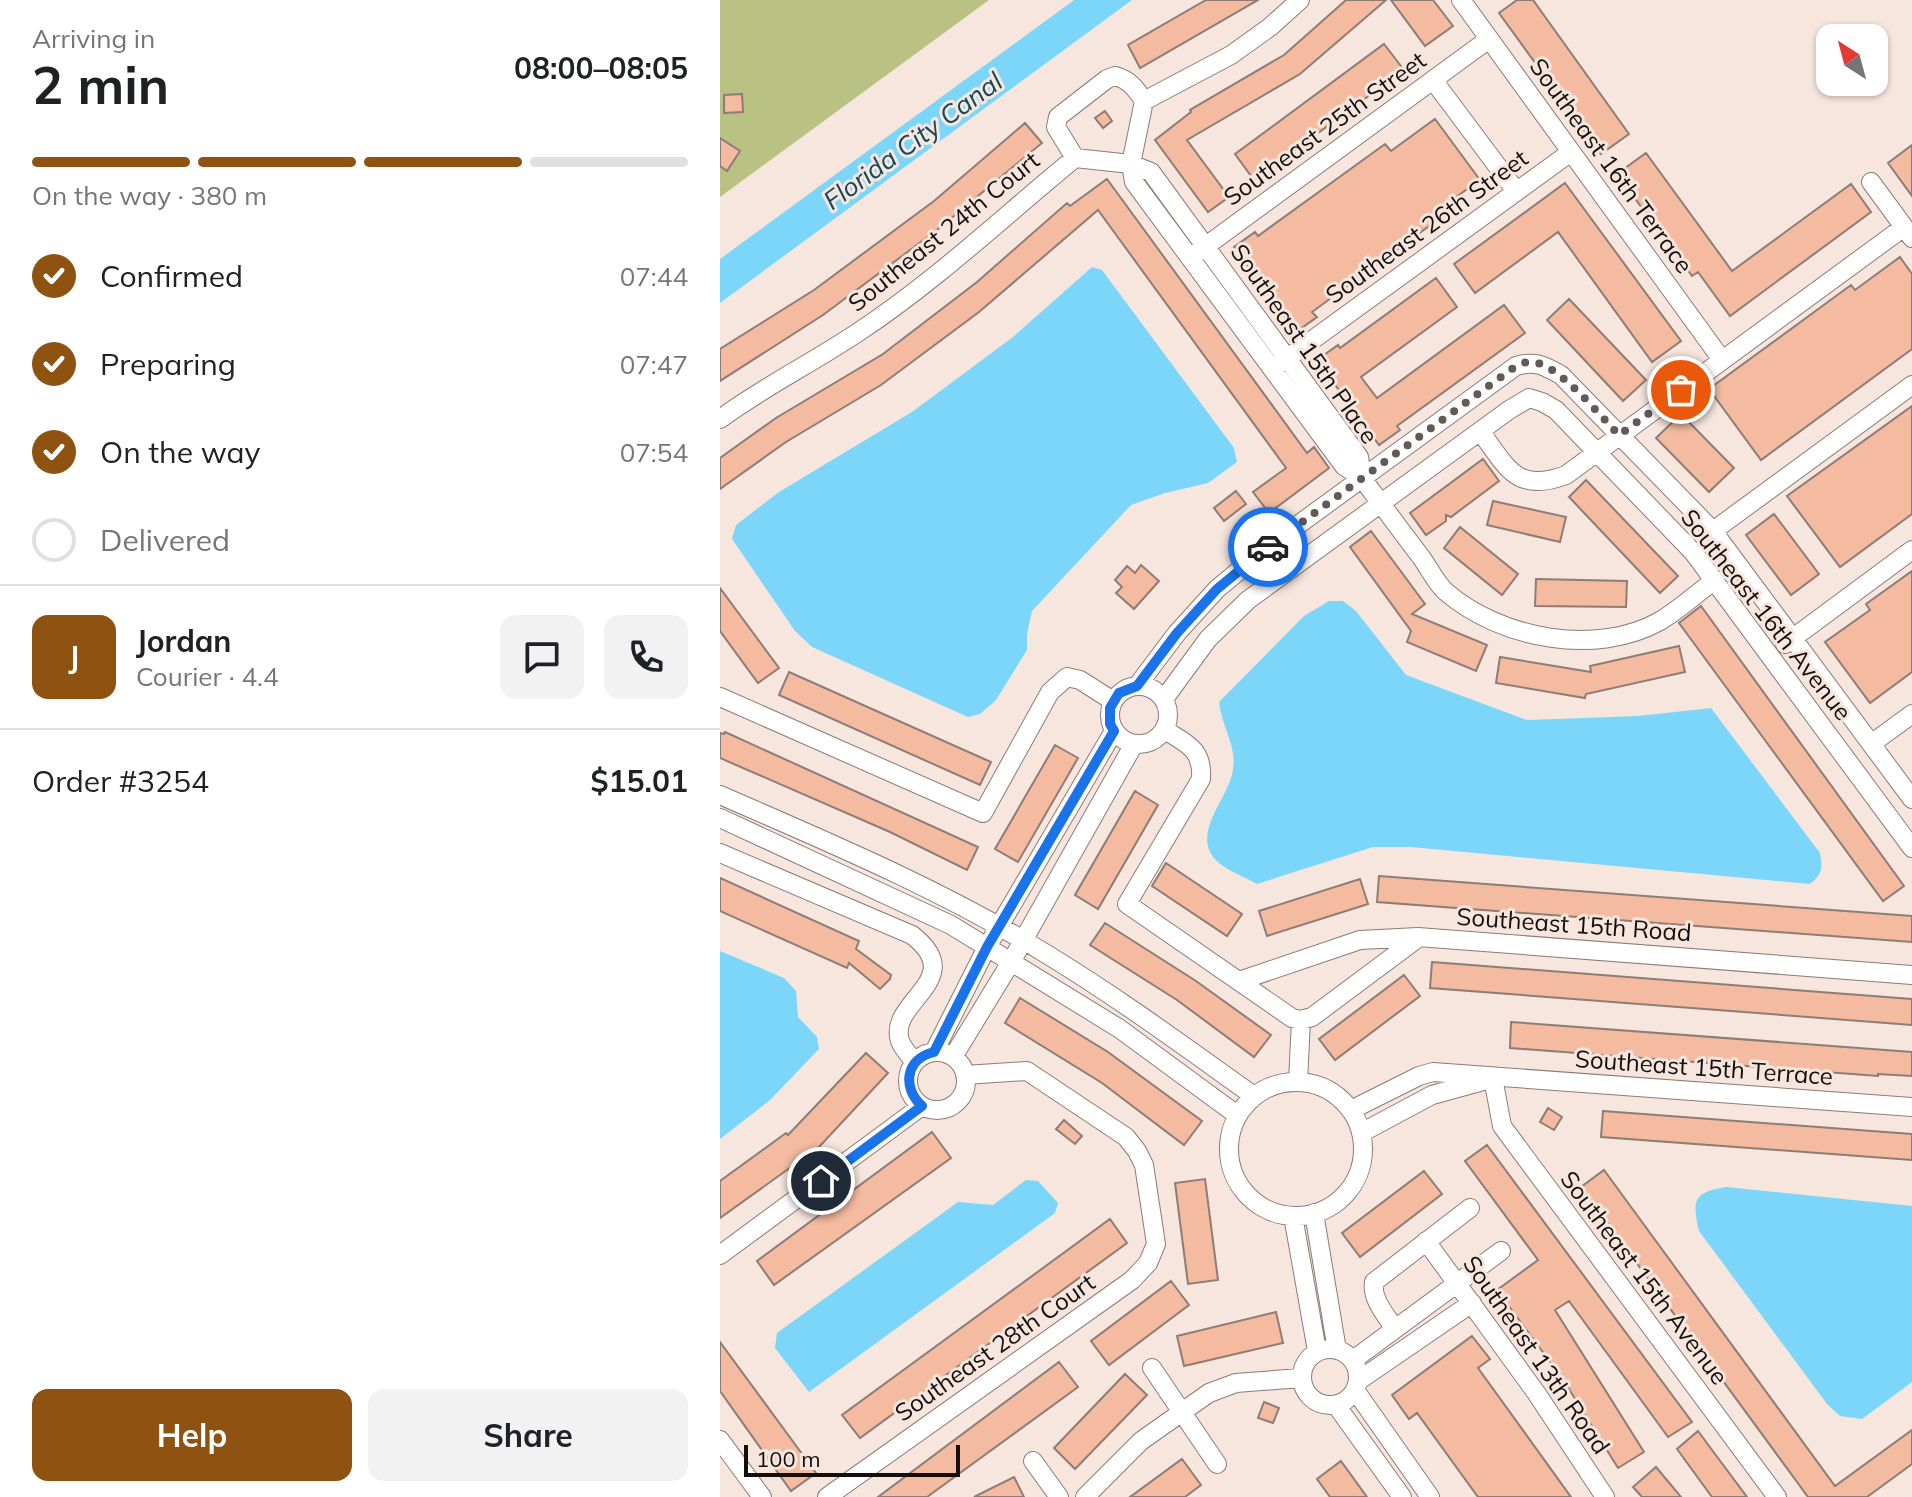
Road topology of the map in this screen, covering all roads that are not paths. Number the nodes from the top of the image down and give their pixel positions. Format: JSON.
{"nodes":[{"id":1,"x":1300,"y":0,"type":"edge"},
{"id":2,"x":1461,"y":0,"type":"edge"},
{"id":3,"x":1489,"y":39,"type":"junction"},
{"id":4,"x":1433,"y":80,"type":"junction"},
{"id":5,"x":1144,"y":101,"type":"junction"},
{"id":6,"x":1571,"y":152,"type":"junction"},
{"id":7,"x":1075,"y":158,"type":"junction"},
{"id":8,"x":1131,"y":164,"type":"junction"},
{"id":9,"x":1871,"y":182,"type":"dead end"},
{"id":10,"x":1516,"y":191,"type":"junction"},
{"id":11,"x":1908,"y":233,"type":"edge"},
{"id":12,"x":1205,"y":246,"type":"junction"},
{"id":13,"x":1190,"y":258,"type":"junction"},
{"id":14,"x":1722,"y":360,"type":"junction"},
{"id":15,"x":1280,"y":364,"type":"junction"},
{"id":16,"x":1912,"y":385,"type":"edge"},
{"id":17,"x":720,"y":419,"type":"edge"},
{"id":18,"x":1480,"y":431,"type":"junction"},
{"id":19,"x":1619,"y":435,"type":"junction"},
{"id":20,"x":1597,"y":452,"type":"junction"},
{"id":21,"x":1362,"y":478,"type":"junction"},
{"id":22,"x":1380,"y":503,"type":"junction"},
{"id":23,"x":1713,"y":531,"type":"junction"},
{"id":24,"x":1912,"y":550,"type":"edge"},
{"id":25,"x":1715,"y":580,"type":"junction"},
{"id":26,"x":1793,"y":638,"type":"junction"},
{"id":27,"x":1770,"y":655,"type":"junction"},
{"id":28,"x":720,"y":682,"type":"edge"},
{"id":29,"x":1137,"y":686,"type":"junction"},
{"id":30,"x":1164,"y":699,"type":"junction"},
{"id":31,"x":728,"y":700,"type":"edge"},
{"id":32,"x":1113,"y":701,"type":"junction"},
{"id":33,"x":1912,"y":714,"type":"edge"},
{"id":34,"x":1165,"y":730,"type":"junction"},
{"id":35,"x":1114,"y":731,"type":"junction"},
{"id":36,"x":1134,"y":744,"type":"junction"},
{"id":37,"x":1871,"y":744,"type":"junction"},
{"id":38,"x":1097,"y":761,"type":"junction"},
{"id":39,"x":1118,"y":774,"type":"junction"},
{"id":40,"x":720,"y":795,"type":"edge"},
{"id":41,"x":1912,"y":799,"type":"edge"},
{"id":42,"x":720,"y":818,"type":"edge"},
{"id":43,"x":1912,"y":848,"type":"edge"},
{"id":44,"x":720,"y":853,"type":"edge"},
{"id":45,"x":999,"y":927,"type":"junction"},
{"id":46,"x":1418,"y":937,"type":"junction"},
{"id":47,"x":1023,"y":941,"type":"junction"},
{"id":48,"x":987,"y":947,"type":"junction"},
{"id":49,"x":1011,"y":962,"type":"junction"},
{"id":50,"x":1912,"y":975,"type":"edge"},
{"id":51,"x":1239,"y":981,"type":"junction"},
{"id":52,"x":1301,"y":1020,"type":"junction"},
{"id":53,"x":934,"y":1052,"type":"junction"},
{"id":54,"x":953,"y":1057,"type":"junction"},
{"id":55,"x":915,"y":1062,"type":"junction"},
{"id":56,"x":1433,"y":1072,"type":"junction"},
{"id":57,"x":965,"y":1075,"type":"junction"},
{"id":58,"x":1493,"y":1078,"type":"junction"},
{"id":59,"x":1298,"y":1081,"type":"junction"},
{"id":60,"x":1432,"y":1095,"type":"junction"},
{"id":61,"x":1254,"y":1096,"type":"junction"},
{"id":62,"x":922,"y":1106,"type":"junction"},
{"id":63,"x":1912,"y":1107,"type":"edge"},
{"id":64,"x":1351,"y":1110,"type":"junction"},
{"id":65,"x":1237,"y":1115,"type":"junction"},
{"id":66,"x":1361,"y":1133,"type":"junction"},
{"id":67,"x":1470,"y":1208,"type":"dead end"},
{"id":68,"x":1314,"y":1213,"type":"junction"},
{"id":69,"x":1293,"y":1216,"type":"junction"},
{"id":70,"x":1426,"y":1241,"type":"junction"},
{"id":71,"x":1501,"y":1251,"type":"dead end"},
{"id":72,"x":720,"y":1255,"type":"edge"},
{"id":73,"x":1457,"y":1283,"type":"junction"},
{"id":74,"x":1472,"y":1303,"type":"junction"},
{"id":75,"x":1395,"y":1329,"type":"junction"},
{"id":76,"x":1337,"y":1350,"type":"junction"},
{"id":77,"x":1317,"y":1351,"type":"junction"},
{"id":78,"x":1353,"y":1360,"type":"junction"},
{"id":79,"x":1152,"y":1368,"type":"dead end"},
{"id":80,"x":1301,"y":1378,"type":"junction"},
{"id":81,"x":1356,"y":1386,"type":"junction"},
{"id":82,"x":1336,"y":1405,"type":"junction"},
{"id":83,"x":1182,"y":1413,"type":"junction"},
{"id":84,"x":720,"y":1440,"type":"edge"},
{"id":85,"x":1033,"y":1461,"type":"dead end"},
{"id":86,"x":1217,"y":1464,"type":"dead end"},
{"id":87,"x":762,"y":1497,"type":"edge"},
{"id":88,"x":827,"y":1497,"type":"edge"},
{"id":89,"x":1059,"y":1497,"type":"edge"},
{"id":90,"x":1085,"y":1497,"type":"edge"},
{"id":91,"x":1402,"y":1497,"type":"edge"},
{"id":92,"x":1430,"y":1497,"type":"edge"},
{"id":93,"x":1605,"y":1497,"type":"edge"},
{"id":94,"x":1777,"y":1497,"type":"edge"}],
"edges":[{"from":1,"to":5,"type":"street"},
{"from":2,"to":3,"type":"street","name":"Southeast 16th Terrace"},
{"from":3,"to":4,"type":"street","name":"Southeast 25th Street"},
{"from":3,"to":6,"type":"street","name":"Southeast 16th Terrace"},
{"from":4,"to":10,"type":"street"},
{"from":4,"to":12,"type":"street","name":"Southeast 25th Street"},
{"from":5,"to":7,"type":"street","name":"Southeast 24th Court"},
{"from":5,"to":8,"type":"street"},
{"from":6,"to":10,"type":"street","name":"Southeast 26th Street"},
{"from":6,"to":14,"type":"street","name":"Southeast 16th Terrace"},
{"from":7,"to":8,"type":"street","name":"Southeast 24th Court"},
{"from":7,"to":17,"type":"street","name":"Southeast 24th Court"},
{"from":8,"to":12,"type":"street","name":"Southeast 15th Place"},
{"from":8,"to":13,"type":"street","name":"Southeast 15th Place"},
{"from":9,"to":11,"type":"street"},
{"from":10,"to":15,"type":"street","name":"Southeast 26th Street"},
{"from":11,"to":14,"type":"street"},
{"from":12,"to":13,"type":"street","name":"Southeast 25th Street"},
{"from":12,"to":15,"type":"street","name":"Southeast 15th Place"},
{"from":13,"to":15,"type":"street","name":"Southeast 15th Place"},
{"from":14,"to":19,"type":"street"},
{"from":15,"to":21,"type":"street","name":"Southeast 15th Place"},
{"from":16,"to":23,"type":"street"},
{"from":18,"to":20,"type":"street","name":"Southeast 16th Avenue"},
{"from":18,"to":20,"type":"street"},
{"from":18,"to":22,"type":"street"},
{"from":19,"to":20,"type":"street"},
{"from":19,"to":21,"type":"street","name":"Southeast 16th Avenue"},
{"from":19,"to":23,"type":"street","name":"Southeast 16th Avenue"},
{"from":20,"to":25,"type":"street","name":"Southeast 16th Avenue"},
{"from":21,"to":22,"type":"street"},
{"from":21,"to":29,"type":"street"},
{"from":22,"to":25,"type":"street"},
{"from":22,"to":30,"type":"street"},
{"from":23,"to":26,"type":"street","name":"Southeast 16th Avenue"},
{"from":24,"to":26,"type":"street"},
{"from":25,"to":27,"type":"street","name":"Southeast 16th Avenue"},
{"from":26,"to":27,"type":"street"},
{"from":26,"to":37,"type":"street","name":"Southeast 16th Avenue"},
{"from":27,"to":43,"type":"street","name":"Southeast 16th Avenue"},
{"from":28,"to":31,"type":"street"},
{"from":29,"to":30,"type":"street"},
{"from":29,"to":32,"type":"street"},
{"from":30,"to":34,"type":"street"},
{"from":31,"to":32,"type":"street"},
{"from":32,"to":35,"type":"street"},
{"from":33,"to":37,"type":"street"},
{"from":34,"to":36,"type":"street"},
{"from":34,"to":51,"type":"street"},
{"from":35,"to":36,"type":"street"},
{"from":35,"to":38,"type":"street"},
{"from":36,"to":39,"type":"street"},
{"from":37,"to":41,"type":"street","name":"Southeast 16th Avenue"},
{"from":38,"to":39,"type":"street"},
{"from":38,"to":45,"type":"street"},
{"from":39,"to":47,"type":"street"},
{"from":40,"to":45,"type":"street"},
{"from":42,"to":48,"type":"street"},
{"from":44,"to":55,"type":"street"},
{"from":45,"to":47,"type":"street"},
{"from":45,"to":48,"type":"street"},
{"from":46,"to":50,"type":"street","name":"Southeast 15th Road"},
{"from":46,"to":51,"type":"street","name":"Southeast 15th Road"},
{"from":46,"to":52,"type":"street"},
{"from":47,"to":49,"type":"street"},
{"from":47,"to":61,"type":"street"},
{"from":48,"to":49,"type":"street"},
{"from":48,"to":53,"type":"street"},
{"from":49,"to":54,"type":"street"},
{"from":49,"to":65,"type":"street"},
{"from":51,"to":52,"type":"street"},
{"from":52,"to":59,"type":"street"},
{"from":53,"to":54,"type":"street"},
{"from":53,"to":55,"type":"street"},
{"from":54,"to":57,"type":"street"},
{"from":55,"to":62,"type":"street"},
{"from":56,"to":58,"type":"street","name":"Southeast 15th Terrace"},
{"from":56,"to":60,"type":"street"},
{"from":56,"to":64,"type":"street","name":"Southeast 15th Terrace"},
{"from":57,"to":62,"type":"street"},
{"from":57,"to":88,"type":"street","name":"Southeast 28th Court"},
{"from":58,"to":60,"type":"street","name":"Southeast 15th Terrace"},
{"from":58,"to":63,"type":"street","name":"Southeast 15th Terrace"},
{"from":58,"to":94,"type":"street","name":"Southeast 15th Avenue"},
{"from":59,"to":61,"type":"street"},
{"from":59,"to":64,"type":"street"},
{"from":60,"to":66,"type":"street","name":"Southeast 15th Terrace"},
{"from":61,"to":65,"type":"street"},
{"from":62,"to":72,"type":"street"},
{"from":64,"to":66,"type":"street"},
{"from":65,"to":69,"type":"street"},
{"from":66,"to":68,"type":"street"},
{"from":67,"to":70,"type":"street"},
{"from":68,"to":69,"type":"street"},
{"from":68,"to":76,"type":"street"},
{"from":69,"to":77,"type":"street"},
{"from":70,"to":73,"type":"street","name":"Southeast 13th Road"},
{"from":70,"to":75,"type":"street"},
{"from":71,"to":73,"type":"street"},
{"from":73,"to":74,"type":"street","name":"Southeast 13th Road"},
{"from":73,"to":75,"type":"street"},
{"from":74,"to":81,"type":"street"},
{"from":74,"to":93,"type":"street","name":"Southeast 13th Road"},
{"from":75,"to":78,"type":"street"},
{"from":76,"to":77,"type":"street"},
{"from":76,"to":78,"type":"street"},
{"from":77,"to":80,"type":"street"},
{"from":78,"to":81,"type":"street"},
{"from":79,"to":83,"type":"street"},
{"from":80,"to":82,"type":"street"},
{"from":80,"to":83,"type":"street"},
{"from":81,"to":82,"type":"street"},
{"from":81,"to":92,"type":"street"},
{"from":82,"to":91,"type":"street"},
{"from":83,"to":86,"type":"street"},
{"from":83,"to":90,"type":"street"},
{"from":84,"to":87,"type":"street"},
{"from":85,"to":89,"type":"street"}]}
